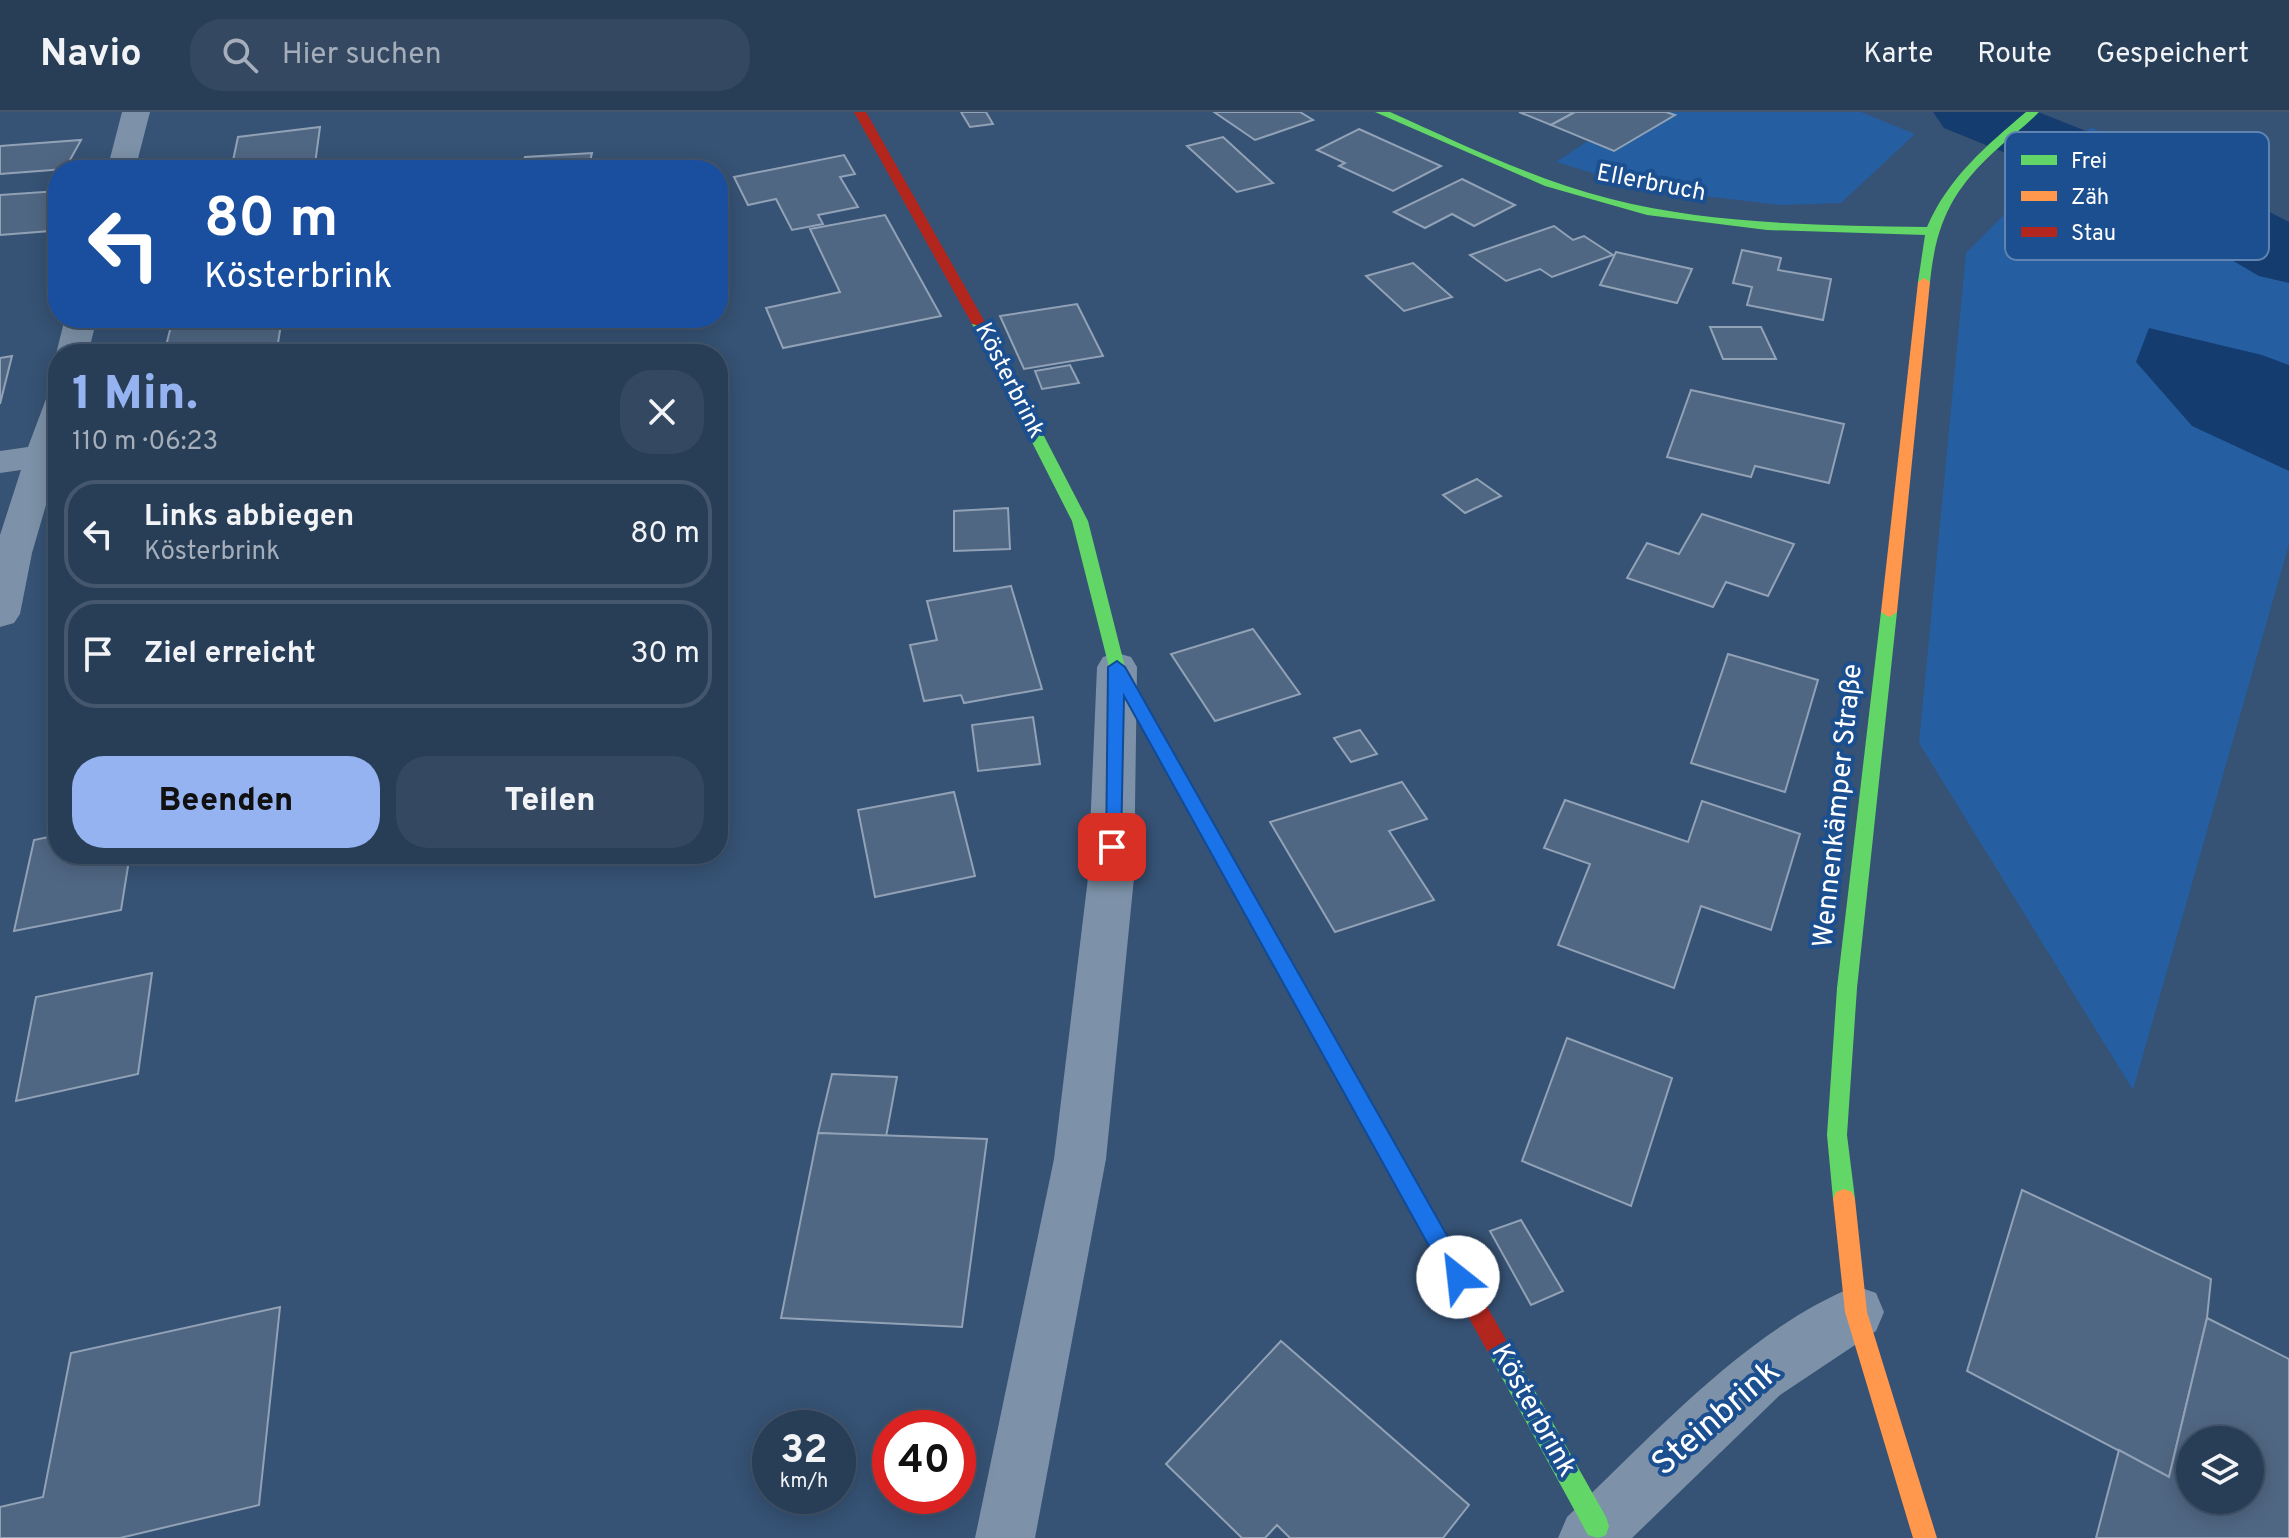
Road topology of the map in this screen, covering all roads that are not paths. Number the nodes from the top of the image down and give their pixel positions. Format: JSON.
{"nodes":[{"id":1,"x":136,"y":112,"type":"edge"},
{"id":2,"x":860,"y":112,"type":"edge"},
{"id":3,"x":1381,"y":112,"type":"edge"},
{"id":4,"x":2033,"y":112,"type":"edge"},
{"id":5,"x":2010,"y":132,"type":"edge"},
{"id":6,"x":2005,"y":136,"type":"edge"},
{"id":7,"x":124,"y":160,"type":"edge"},
{"id":8,"x":1928,"y":231,"type":"junction"},
{"id":9,"x":48,"y":444,"type":"edge"},
{"id":10,"x":45,"y":455,"type":"junction"},
{"id":11,"x":0,"y":462,"type":"edge"},
{"id":12,"x":0,"y":614,"type":"edge"},
{"id":13,"x":1117,"y":667,"type":"junction"},
{"id":14,"x":1856,"y":1312,"type":"junction"},
{"id":15,"x":1592,"y":1532,"type":"edge"},
{"id":16,"x":1005,"y":1538,"type":"edge"},
{"id":17,"x":1925,"y":1538,"type":"edge"}],
"edges":[{"from":1,"to":7,"type":"street"},
{"from":2,"to":13,"type":"street","name":"Kösterbrink"},
{"from":3,"to":8,"type":"street","name":"Ellerbruch"},
{"from":4,"to":5,"type":"street","name":"Wennenkämper Straße"},
{"from":6,"to":8,"type":"street","name":"Wennenkämper Straße"},
{"from":8,"to":14,"type":"street","name":"Wennenkämper Straße"},
{"from":9,"to":10,"type":"street"},
{"from":10,"to":11,"type":"street"},
{"from":10,"to":12,"type":"street"},
{"from":13,"to":15,"type":"street","name":"Kösterbrink"},
{"from":13,"to":16,"type":"street","name":"Kösterbrink"},
{"from":14,"to":15,"type":"street","name":"Steinbrink"},
{"from":14,"to":17,"type":"street","name":"Wennenkämper Straße"}]}
